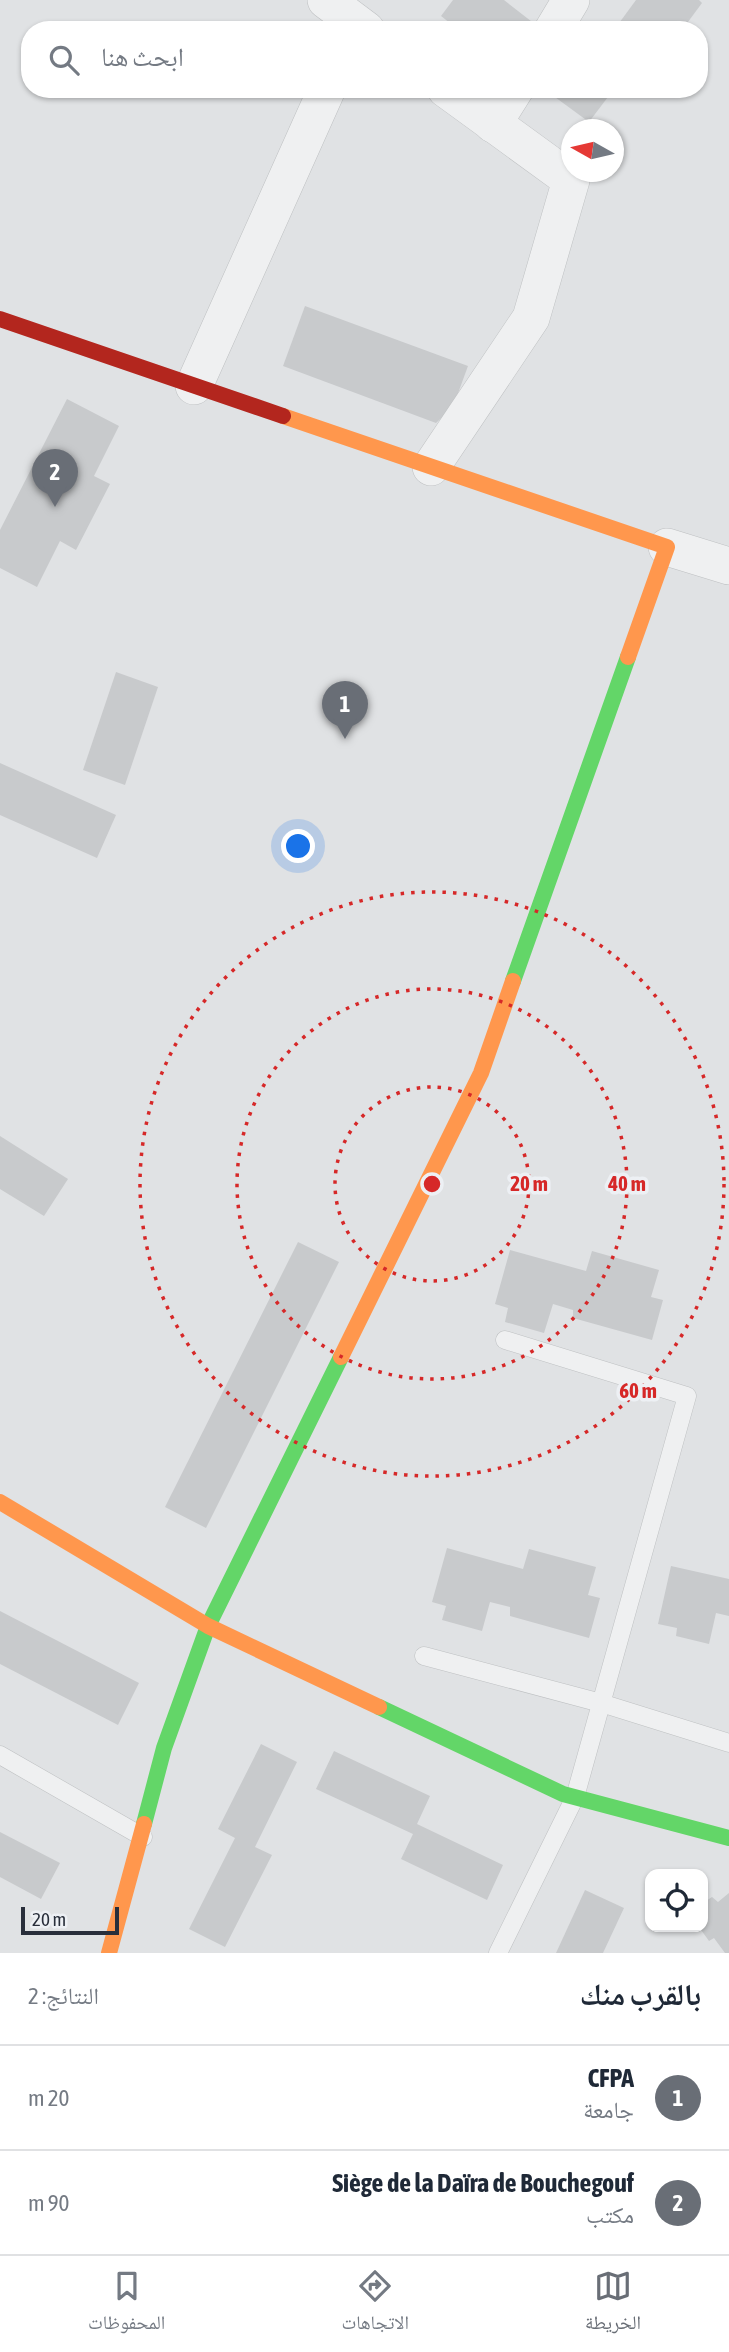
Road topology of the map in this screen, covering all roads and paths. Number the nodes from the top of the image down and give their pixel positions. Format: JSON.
{"nodes":[{"id":1,"x":326,"y":0,"type":"edge"},
{"id":2,"x":571,"y":0,"type":"edge"},
{"id":3,"x":352,"y":21,"type":"edge"},
{"id":4,"x":558,"y":21,"type":"edge"},
{"id":5,"x":323,"y":98,"type":"edge"},
{"id":6,"x":458,"y":98,"type":"edge"},
{"id":7,"x":509,"y":98,"type":"edge"},
{"id":8,"x":493,"y":124,"type":"junction"},
{"id":9,"x":0,"y":319,"type":"edge"},
{"id":10,"x":194,"y":386,"type":"junction"},
{"id":11,"x":431,"y":467,"type":"junction"},
{"id":12,"x":667,"y":547,"type":"junction"},
{"id":13,"x":729,"y":566,"type":"edge"},
{"id":14,"x":505,"y":1339,"type":"dead end"},
{"id":15,"x":0,"y":1502,"type":"edge"},
{"id":16,"x":208,"y":1626,"type":"junction"},
{"id":17,"x":424,"y":1656,"type":"dead end"},
{"id":18,"x":601,"y":1703,"type":"junction"},
{"id":19,"x":729,"y":1743,"type":"edge"},
{"id":20,"x":0,"y":1755,"type":"edge"},
{"id":21,"x":575,"y":1797,"type":"junction"},
{"id":22,"x":143,"y":1837,"type":"junction"},
{"id":23,"x":729,"y":1839,"type":"edge"},
{"id":24,"x":109,"y":1953,"type":"edge"},
{"id":25,"x":498,"y":1953,"type":"edge"}],
"edges":[{"from":1,"to":3,"type":"street"},
{"from":2,"to":4,"type":"street"},
{"from":5,"to":10,"type":"street"},
{"from":6,"to":8,"type":"street"},
{"from":7,"to":8,"type":"street"},
{"from":8,"to":11,"type":"street"},
{"from":9,"to":10,"type":"street"},
{"from":10,"to":11,"type":"street"},
{"from":11,"to":12,"type":"street"},
{"from":12,"to":13,"type":"street"},
{"from":12,"to":16,"type":"street"},
{"from":14,"to":18,"type":"lane"},
{"from":15,"to":16,"type":"street"},
{"from":16,"to":21,"type":"street"},
{"from":16,"to":22,"type":"street"},
{"from":17,"to":18,"type":"lane"},
{"from":18,"to":19,"type":"lane"},
{"from":18,"to":21,"type":"lane"},
{"from":20,"to":22,"type":"lane"},
{"from":21,"to":23,"type":"street"},
{"from":21,"to":25,"type":"lane"},
{"from":22,"to":24,"type":"street"}]}
